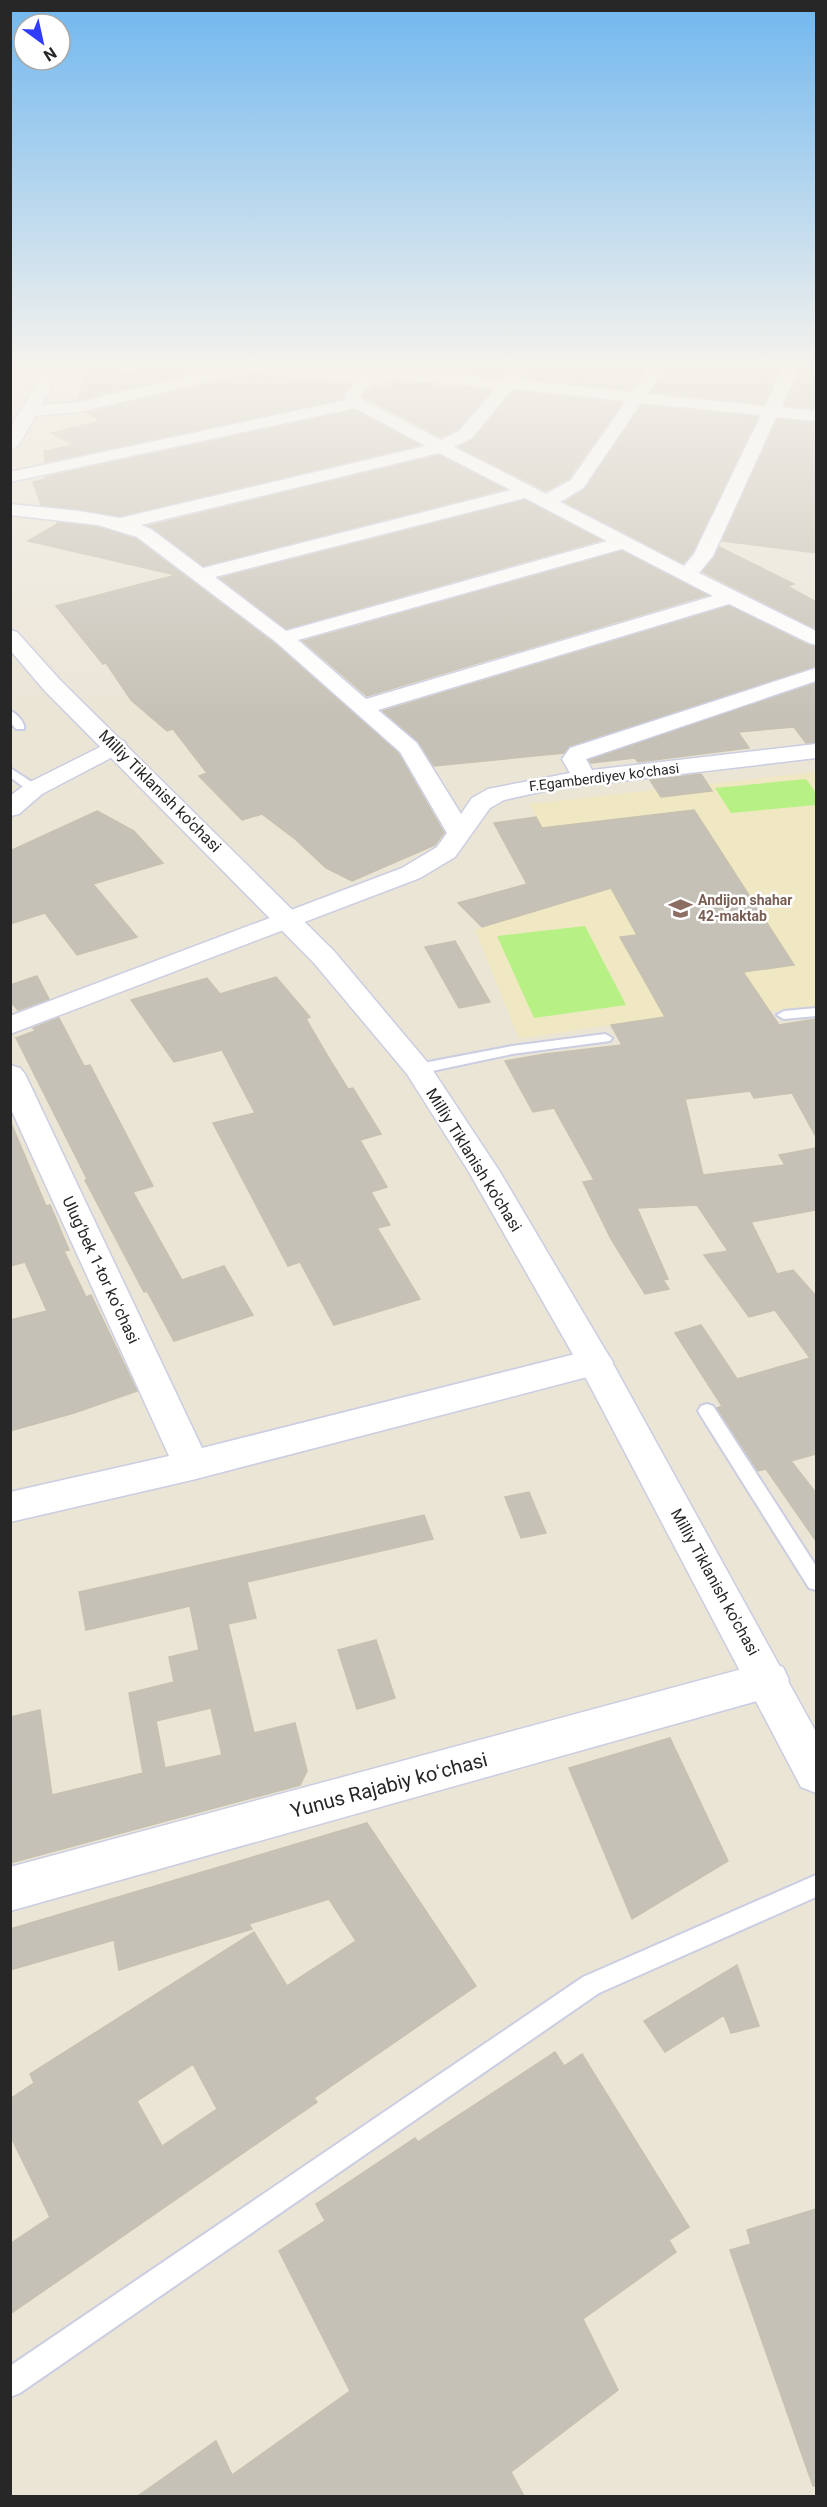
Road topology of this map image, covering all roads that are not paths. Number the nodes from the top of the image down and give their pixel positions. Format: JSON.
{"nodes":[{"id":1,"x":291,"y":483,"type":"edge"},
{"id":2,"x":514,"y":483,"type":"edge"},
{"id":3,"x":578,"y":483,"type":"edge"},
{"id":4,"x":737,"y":483,"type":"edge"},
{"id":5,"x":530,"y":491,"type":"junction"},
{"id":6,"x":548,"y":501,"type":"junction"},
{"id":7,"x":10,"y":509,"type":"edge"},
{"id":8,"x":120,"y":524,"type":"junction"},
{"id":9,"x":624,"y":542,"type":"junction"},
{"id":10,"x":201,"y":575,"type":"junction"},
{"id":11,"x":687,"y":575,"type":"junction"},
{"id":12,"x":731,"y":597,"type":"junction"},
{"id":13,"x":10,"y":636,"type":"edge"},
{"id":14,"x":283,"y":638,"type":"junction"},
{"id":15,"x":816,"y":639,"type":"edge"},
{"id":16,"x":816,"y":674,"type":"edge"},
{"id":17,"x":364,"y":707,"type":"junction"},
{"id":18,"x":10,"y":714,"type":"edge"},
{"id":19,"x":20,"y":727,"type":"dead end"},
{"id":20,"x":116,"y":746,"type":"junction"},
{"id":21,"x":816,"y":751,"type":"edge"},
{"id":22,"x":10,"y":771,"type":"edge"},
{"id":23,"x":585,"y":778,"type":"junction"},
{"id":24,"x":34,"y":789,"type":"junction"},
{"id":25,"x":10,"y":809,"type":"edge"},
{"id":26,"x":460,"y":834,"type":"junction"},
{"id":27,"x":289,"y":920,"type":"junction"},
{"id":28,"x":816,"y":1012,"type":"edge"},
{"id":29,"x":784,"y":1015,"type":"dead end"},
{"id":30,"x":10,"y":1026,"type":"edge"},
{"id":31,"x":604,"y":1038,"type":"dead end"},
{"id":32,"x":418,"y":1069,"type":"junction"},
{"id":33,"x":10,"y":1074,"type":"edge"},
{"id":34,"x":595,"y":1362,"type":"junction"},
{"id":35,"x":707,"y":1411,"type":"dead end"},
{"id":36,"x":192,"y":1465,"type":"junction"},
{"id":37,"x":10,"y":1507,"type":"edge"},
{"id":38,"x":814,"y":1571,"type":"edge"},
{"id":39,"x":768,"y":1680,"type":"junction"},
{"id":40,"x":816,"y":1773,"type":"edge"},
{"id":41,"x":816,"y":1886,"type":"edge"},
{"id":42,"x":10,"y":1889,"type":"edge"},
{"id":43,"x":10,"y":2383,"type":"edge"}],
"edges":[{"from":1,"to":8,"type":"street"},
{"from":2,"to":5,"type":"street"},
{"from":3,"to":6,"type":"street"},
{"from":4,"to":11,"type":"street"},
{"from":5,"to":6,"type":"street"},
{"from":5,"to":10,"type":"street"},
{"from":6,"to":9,"type":"street"},
{"from":7,"to":8,"type":"street"},
{"from":8,"to":10,"type":"street"},
{"from":9,"to":11,"type":"street"},
{"from":9,"to":14,"type":"street"},
{"from":10,"to":14,"type":"street"},
{"from":11,"to":12,"type":"street"},
{"from":12,"to":15,"type":"street"},
{"from":12,"to":17,"type":"street"},
{"from":13,"to":20,"type":"street","name":"Milliy Tiklanish ko'chasi"},
{"from":14,"to":17,"type":"street"},
{"from":16,"to":23,"type":"street"},
{"from":17,"to":26,"type":"street"},
{"from":18,"to":19,"type":"lane"},
{"from":20,"to":24,"type":"street"},
{"from":20,"to":27,"type":"street","name":"Milliy Tiklanish ko'chasi"},
{"from":21,"to":23,"type":"street","name":"F.Egamberdiyev kо‘chasi"},
{"from":22,"to":24,"type":"lane"},
{"from":23,"to":26,"type":"street","name":"F.Egamberdiyev kо‘chasi"},
{"from":24,"to":25,"type":"street"},
{"from":26,"to":27,"type":"street","name":"F.Egamberdiyev kо‘chasi"},
{"from":27,"to":30,"type":"street","name":"F.Egamberdiyev kо‘chasi"},
{"from":27,"to":32,"type":"street","name":"Milliy Tiklanish ko'chasi"},
{"from":28,"to":29,"type":"lane"},
{"from":31,"to":32,"type":"lane"},
{"from":32,"to":34,"type":"street","name":"Milliy Tiklanish ko'chasi"},
{"from":33,"to":36,"type":"street","name":"Ulug‘bek 1-tor koʻchasi"},
{"from":34,"to":36,"type":"street"},
{"from":34,"to":39,"type":"street","name":"Milliy Tiklanish ko'chasi"},
{"from":35,"to":38,"type":"lane"},
{"from":36,"to":37,"type":"street"},
{"from":39,"to":40,"type":"street","name":"Milliy Tiklanish ko'chasi"},
{"from":39,"to":42,"type":"street","name":"Yunus Rajabiy koʻchasi"},
{"from":41,"to":43,"type":"lane"}]}
